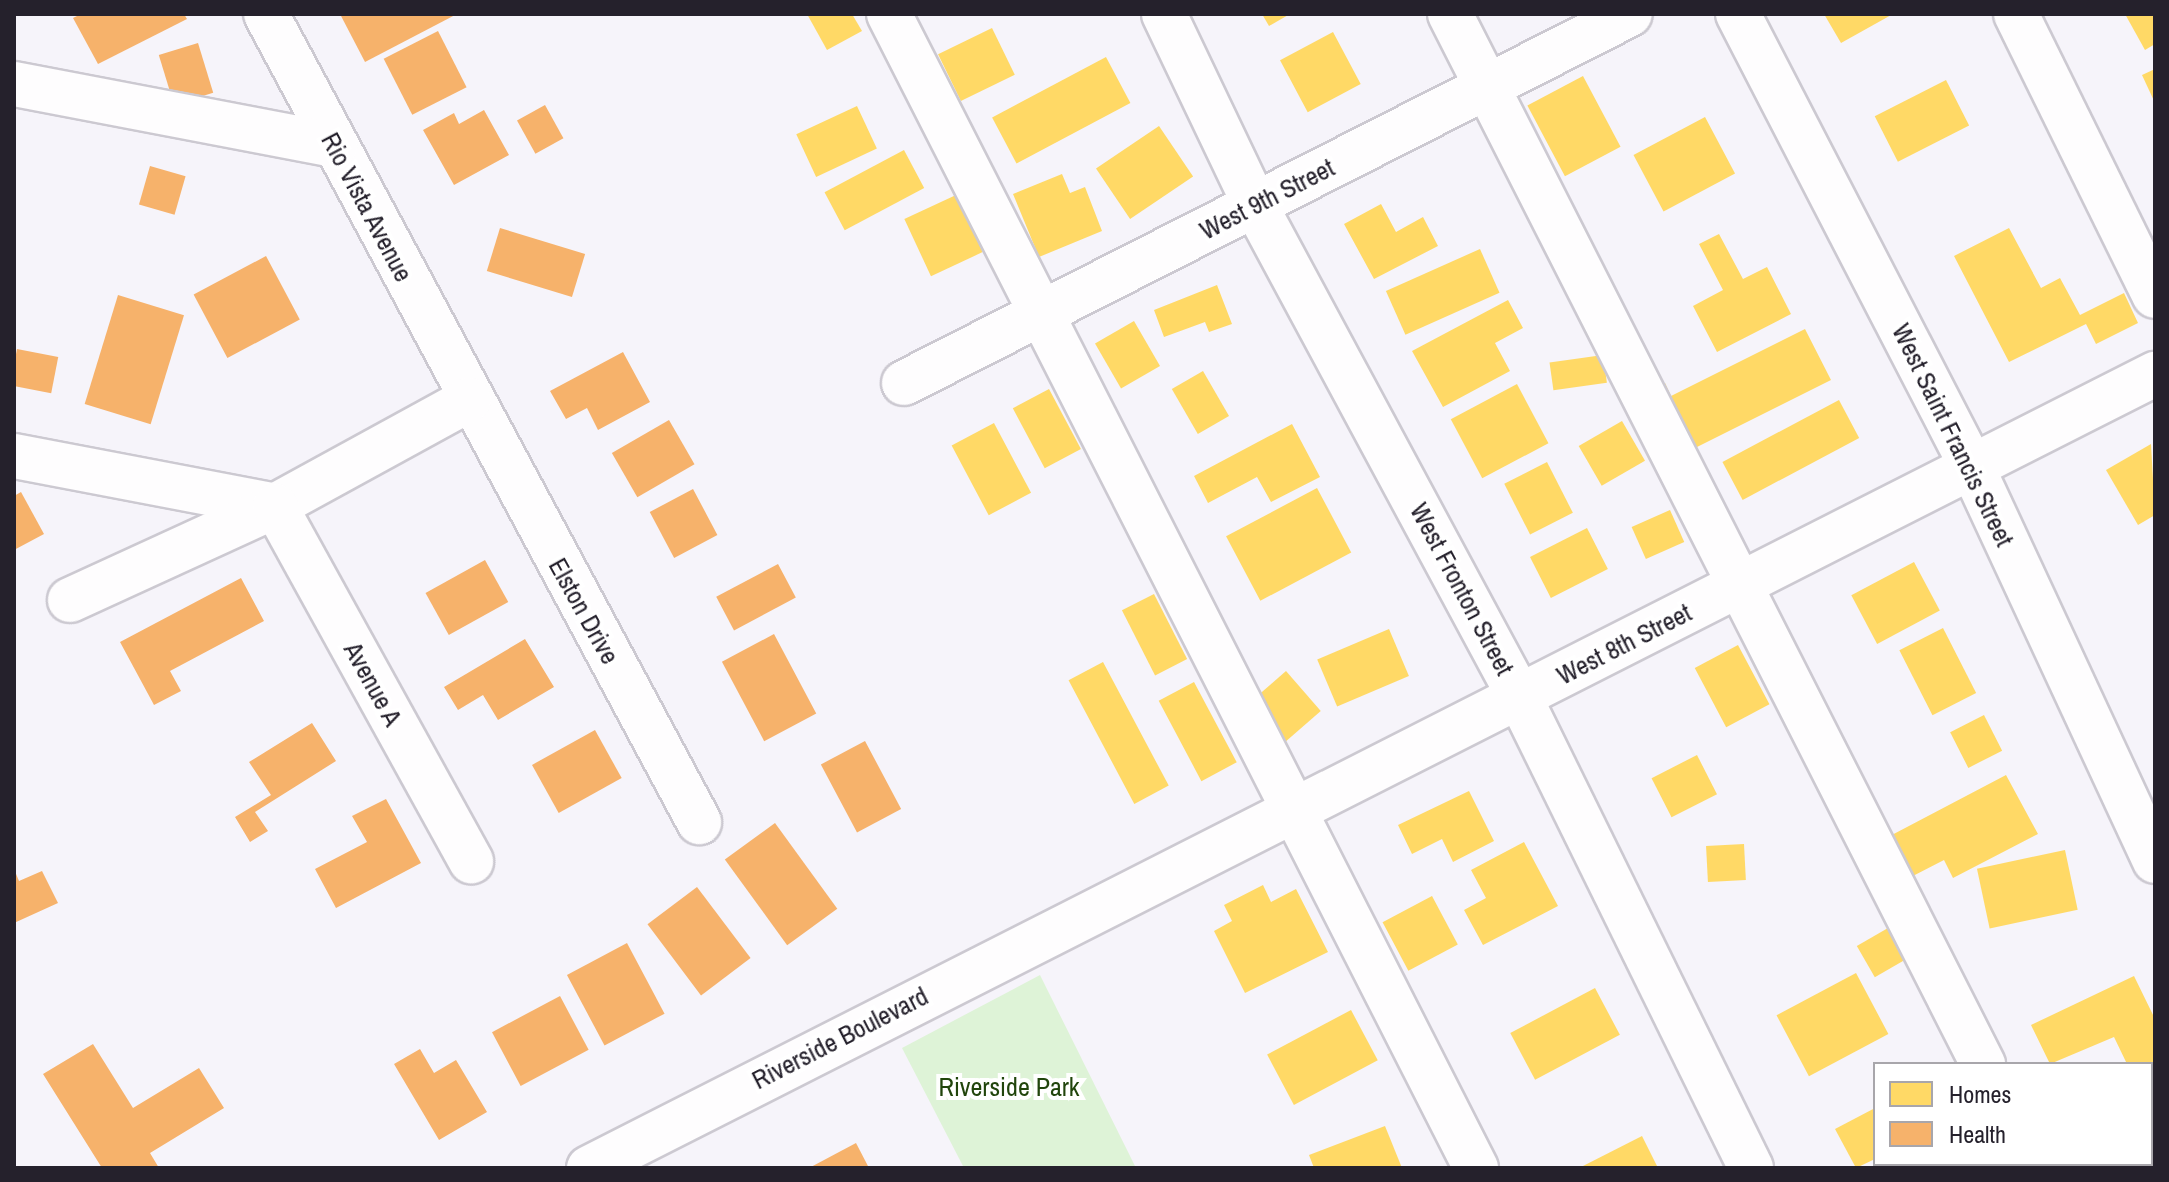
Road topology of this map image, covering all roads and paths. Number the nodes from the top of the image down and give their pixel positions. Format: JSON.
{"nodes":[{"id":1,"x":266,"y":14,"type":"edge"},
{"id":2,"x":889,"y":14,"type":"edge"},
{"id":3,"x":1164,"y":14,"type":"edge"},
{"id":4,"x":1450,"y":14,"type":"edge"},
{"id":5,"x":1630,"y":14,"type":"edge"},
{"id":6,"x":1738,"y":14,"type":"edge"},
{"id":7,"x":2016,"y":14,"type":"edge"},
{"id":8,"x":14,"y":84,"type":"edge"},
{"id":9,"x":1487,"y":87,"type":"junction"},
{"id":10,"x":335,"y":145,"type":"junction"},
{"id":11,"x":1255,"y":205,"type":"junction"},
{"id":12,"x":2155,"y":296,"type":"edge"},
{"id":13,"x":1042,"y":313,"type":"junction"},
{"id":14,"x":2155,"y":374,"type":"edge"},
{"id":15,"x":904,"y":383,"type":"dead end"},
{"id":16,"x":469,"y":400,"type":"junction"},
{"id":17,"x":14,"y":456,"type":"edge"},
{"id":18,"x":1973,"y":469,"type":"junction"},
{"id":19,"x":275,"y":506,"type":"junction"},
{"id":20,"x":1741,"y":585,"type":"junction"},
{"id":21,"x":70,"y":600,"type":"dead end"},
{"id":22,"x":1519,"y":696,"type":"junction"},
{"id":23,"x":1290,"y":811,"type":"junction"},
{"id":24,"x":699,"y":822,"type":"dead end"},
{"id":25,"x":2154,"y":858,"type":"edge"},
{"id":26,"x":471,"y":861,"type":"dead end"},
{"id":27,"x":1090,"y":909,"type":"joint"},
{"id":28,"x":1982,"y":1062,"type":"edge"},
{"id":29,"x":657,"y":1152,"type":"edge"},
{"id":30,"x":589,"y":1168,"type":"edge"},
{"id":31,"x":1476,"y":1168,"type":"edge"},
{"id":32,"x":1751,"y":1168,"type":"edge"}],
"edges":[{"from":1,"to":10,"type":"street","name":"Rio Vista Avenue"},
{"from":2,"to":13,"type":"street"},
{"from":3,"to":11,"type":"street","name":"West Fronton Street"},
{"from":4,"to":9,"type":"street"},
{"from":5,"to":9,"type":"street","name":"West 9th Street"},
{"from":6,"to":18,"type":"street","name":"West Saint Francis Street"},
{"from":7,"to":12,"type":"street"},
{"from":8,"to":10,"type":"street"},
{"from":9,"to":11,"type":"street","name":"West 9th Street"},
{"from":9,"to":20,"type":"street"},
{"from":10,"to":16,"type":"street","name":"Rio Vista Avenue"},
{"from":11,"to":13,"type":"street","name":"West 9th Street"},
{"from":11,"to":22,"type":"street","name":"West Fronton Street"},
{"from":13,"to":15,"type":"street","name":"West 9th Street"},
{"from":13,"to":23,"type":"street"},
{"from":14,"to":18,"type":"street","name":"West 8th Street"},
{"from":16,"to":19,"type":"street"},
{"from":16,"to":24,"type":"street","name":"Elston Drive"},
{"from":17,"to":19,"type":"street"},
{"from":18,"to":20,"type":"street","name":"West 8th Street"},
{"from":18,"to":25,"type":"street","name":"West Saint Francis Street"},
{"from":19,"to":21,"type":"street"},
{"from":19,"to":26,"type":"street","name":"Avenue A"},
{"from":20,"to":22,"type":"street","name":"West 8th Street"},
{"from":20,"to":28,"type":"street"},
{"from":22,"to":23,"type":"street","name":"West 8th Street"},
{"from":22,"to":32,"type":"street","name":"West Fronton Street"},
{"from":23,"to":27,"type":"street","name":"West 8th Street"},
{"from":23,"to":31,"type":"street"},
{"from":27,"to":29,"type":"street","name":"Riverside Boulevard"},
{"from":29,"to":30,"type":"street","name":"Riverside Boulevard"}]}
